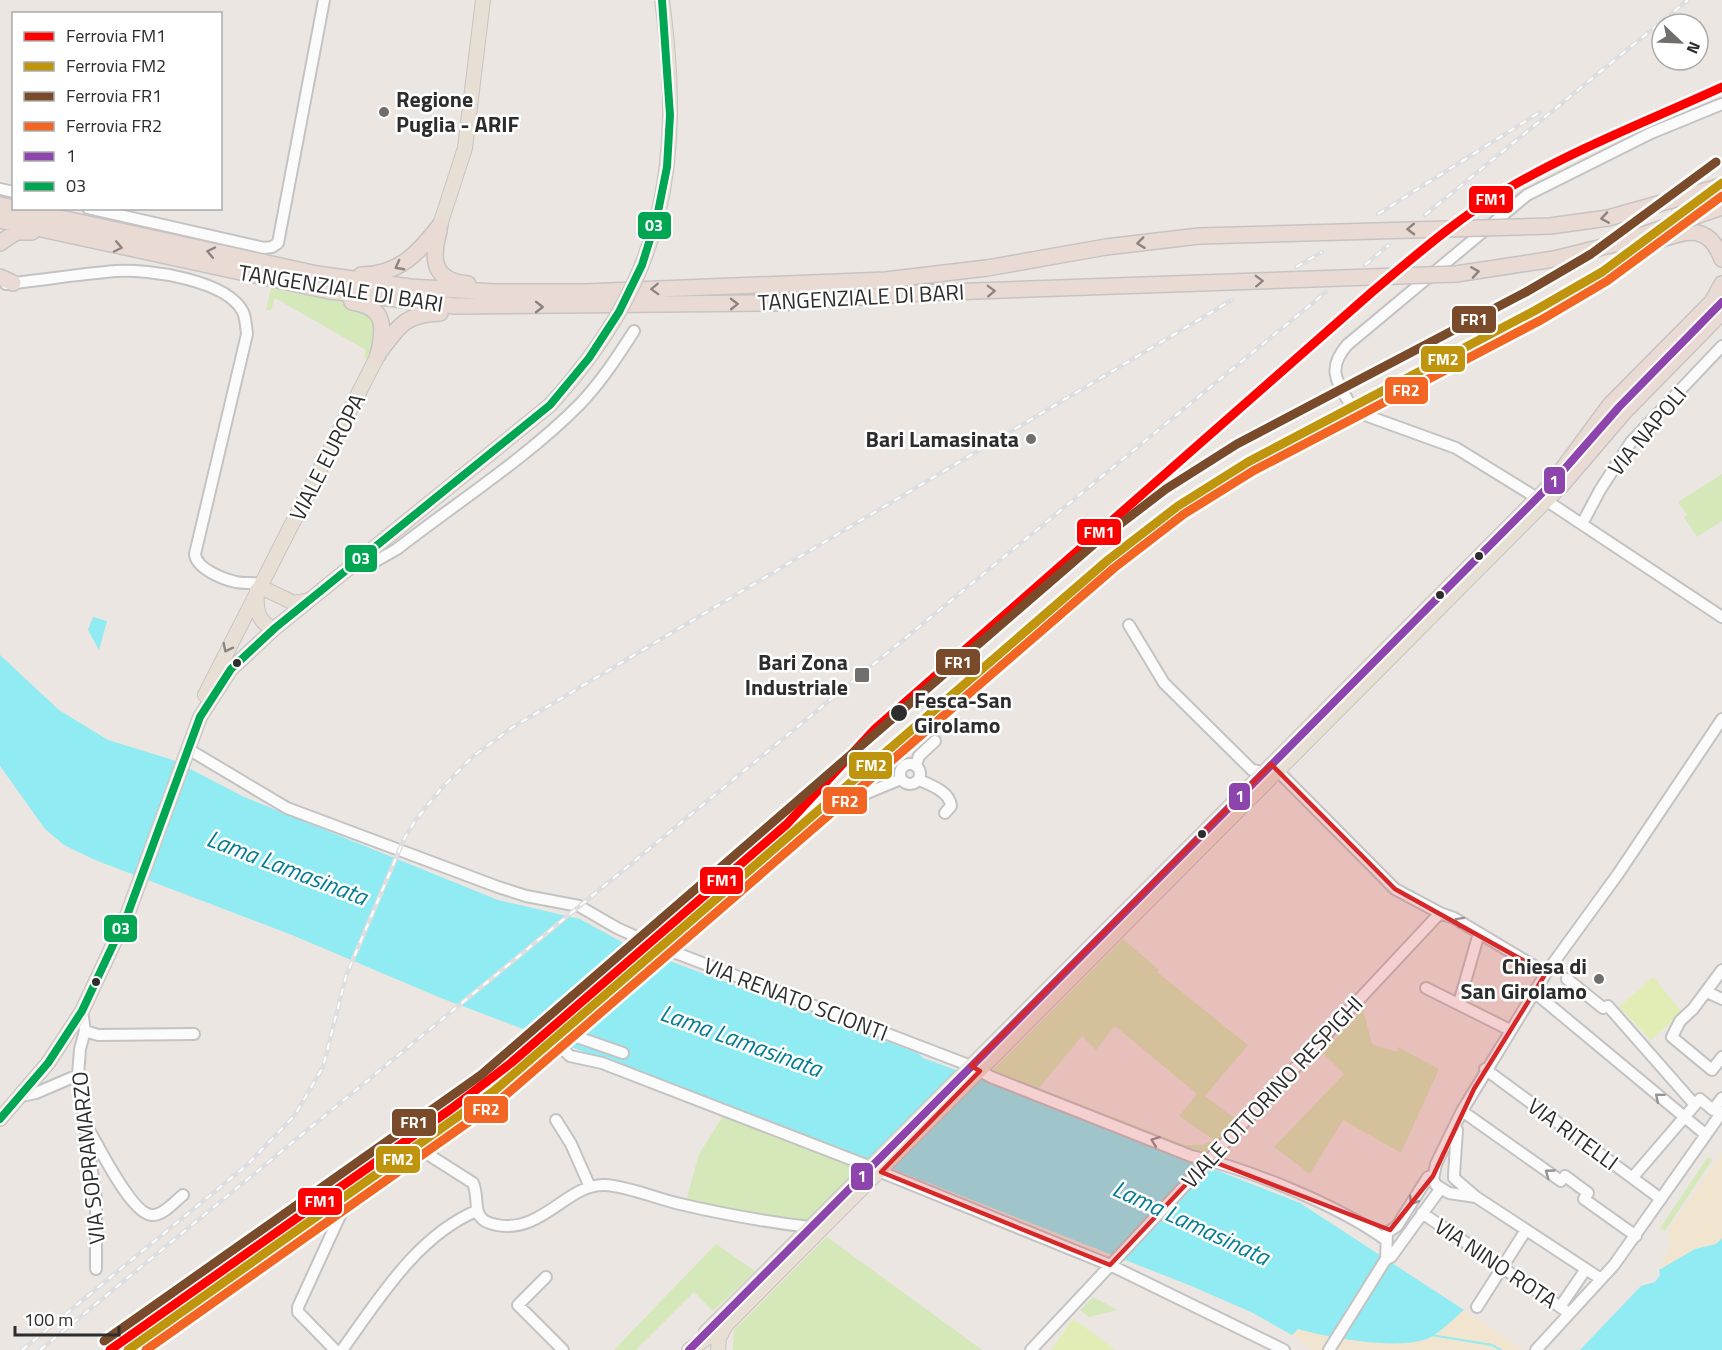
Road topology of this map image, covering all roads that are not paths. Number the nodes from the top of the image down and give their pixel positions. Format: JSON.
{"nodes":[{"id":1,"x":324,"y":0,"type":"edge"},
{"id":2,"x":483,"y":0,"type":"edge"},
{"id":3,"x":662,"y":0,"type":"edge"},
{"id":4,"x":1722,"y":104,"type":"edge"},
{"id":5,"x":1722,"y":186,"type":"edge"},
{"id":6,"x":1722,"y":207,"type":"edge"},
{"id":7,"x":23,"y":210,"type":"edge"},
{"id":8,"x":97,"y":210,"type":"edge"},
{"id":9,"x":0,"y":220,"type":"edge"},
{"id":10,"x":440,"y":225,"type":"junction"},
{"id":11,"x":90,"y":241,"type":"junction"},
{"id":12,"x":1623,"y":242,"type":"junction"},
{"id":13,"x":0,"y":243,"type":"edge"},
{"id":14,"x":1722,"y":259,"type":"edge"},
{"id":15,"x":242,"y":273,"type":"junction"},
{"id":16,"x":317,"y":274,"type":"junction"},
{"id":17,"x":4,"y":282,"type":"edge"},
{"id":18,"x":1722,"y":284,"type":"edge"},
{"id":19,"x":495,"y":300,"type":"junction"},
{"id":20,"x":1722,"y":302,"type":"edge"},
{"id":21,"x":1722,"y":312,"type":"edge"},
{"id":22,"x":1722,"y":322,"type":"edge"},
{"id":23,"x":634,"y":331,"type":"dead end"},
{"id":24,"x":1722,"y":346,"type":"edge"},
{"id":25,"x":378,"y":355,"type":"junction"},
{"id":26,"x":1557,"y":484,"type":"junction"},
{"id":27,"x":1542,"y":500,"type":"junction"},
{"id":28,"x":1582,"y":524,"type":"junction"},
{"id":29,"x":275,"y":559,"type":"junction"},
{"id":30,"x":360,"y":560,"type":"junction"},
{"id":31,"x":257,"y":590,"type":"junction"},
{"id":32,"x":275,"y":595,"type":"junction"},
{"id":33,"x":311,"y":599,"type":"junction"},
{"id":34,"x":1722,"y":617,"type":"edge"},
{"id":35,"x":1129,"y":625,"type":"dead end"},
{"id":36,"x":275,"y":628,"type":"junction"},
{"id":37,"x":200,"y":717,"type":"junction"},
{"id":38,"x":1721,"y":722,"type":"edge"},
{"id":39,"x":935,"y":741,"type":"dead end"},
{"id":40,"x":187,"y":752,"type":"junction"},
{"id":41,"x":916,"y":765,"type":"junction"},
{"id":42,"x":1271,"y":769,"type":"junction"},
{"id":43,"x":901,"y":779,"type":"junction"},
{"id":44,"x":919,"y":780,"type":"junction"},
{"id":45,"x":945,"y":813,"type":"dead end"},
{"id":46,"x":1440,"y":913,"type":"junction"},
{"id":47,"x":1479,"y":933,"type":"junction"},
{"id":48,"x":667,"y":950,"type":"junction"},
{"id":49,"x":1722,"y":970,"type":"edge"},
{"id":50,"x":1546,"y":973,"type":"junction"},
{"id":51,"x":1567,"y":979,"type":"dead end"},
{"id":52,"x":1426,"y":988,"type":"dead end"},
{"id":53,"x":1533,"y":992,"type":"junction"},
{"id":54,"x":1707,"y":992,"type":"junction"},
{"id":55,"x":1722,"y":999,"type":"edge"},
{"id":56,"x":1459,"y":1003,"type":"junction"},
{"id":57,"x":82,"y":1011,"type":"junction"},
{"id":58,"x":1510,"y":1030,"type":"junction"},
{"id":59,"x":86,"y":1031,"type":"junction"},
{"id":60,"x":194,"y":1034,"type":"dead end"},
{"id":61,"x":623,"y":1053,"type":"dead end"},
{"id":62,"x":1722,"y":1058,"type":"edge"},
{"id":63,"x":1485,"y":1070,"type":"junction"},
{"id":64,"x":974,"y":1071,"type":"junction"},
{"id":65,"x":78,"y":1075,"type":"junction"},
{"id":66,"x":21,"y":1096,"type":"junction"},
{"id":67,"x":1722,"y":1098,"type":"edge"},
{"id":68,"x":1697,"y":1102,"type":"junction"},
{"id":69,"x":1722,"y":1112,"type":"edge"},
{"id":70,"x":1460,"y":1116,"type":"junction"},
{"id":71,"x":1684,"y":1118,"type":"junction"},
{"id":72,"x":0,"y":1119,"type":"edge"},
{"id":73,"x":556,"y":1120,"type":"dead end"},
{"id":74,"x":85,"y":1123,"type":"junction"},
{"id":75,"x":1705,"y":1134,"type":"junction"},
{"id":76,"x":1208,"y":1161,"type":"junction"},
{"id":77,"x":876,"y":1169,"type":"junction"},
{"id":78,"x":1434,"y":1174,"type":"junction"},
{"id":79,"x":1454,"y":1177,"type":"junction"},
{"id":80,"x":1633,"y":1177,"type":"junction"},
{"id":81,"x":590,"y":1187,"type":"junction"},
{"id":82,"x":1443,"y":1188,"type":"junction"},
{"id":83,"x":183,"y":1195,"type":"dead end"},
{"id":84,"x":1476,"y":1197,"type":"junction"},
{"id":85,"x":1661,"y":1199,"type":"junction"},
{"id":86,"x":476,"y":1211,"type":"junction"},
{"id":87,"x":1422,"y":1213,"type":"junction"},
{"id":88,"x":810,"y":1227,"type":"junction"},
{"id":89,"x":1526,"y":1230,"type":"junction"},
{"id":90,"x":1636,"y":1236,"type":"junction"},
{"id":91,"x":1393,"y":1237,"type":"junction"},
{"id":92,"x":1112,"y":1263,"type":"junction"},
{"id":93,"x":1502,"y":1268,"type":"junction"},
{"id":94,"x":96,"y":1269,"type":"dead end"},
{"id":95,"x":1586,"y":1269,"type":"junction"},
{"id":96,"x":546,"y":1277,"type":"dead end"},
{"id":97,"x":1601,"y":1279,"type":"junction"},
{"id":98,"x":1477,"y":1306,"type":"dead end"},
{"id":99,"x":1565,"y":1310,"type":"junction"},
{"id":100,"x":726,"y":1326,"type":"junction"},
{"id":101,"x":693,"y":1347,"type":"edge"},
{"id":102,"x":335,"y":1350,"type":"edge"},
{"id":103,"x":342,"y":1350,"type":"edge"},
{"id":104,"x":563,"y":1350,"type":"edge"},
{"id":105,"x":718,"y":1350,"type":"edge"},
{"id":106,"x":1031,"y":1350,"type":"edge"},
{"id":107,"x":1284,"y":1350,"type":"edge"},
{"id":108,"x":1329,"y":1350,"type":"edge"},
{"id":109,"x":1536,"y":1350,"type":"edge"}],
"edges":[{"from":1,"to":8,"type":"street"},
{"from":2,"to":10,"type":"main road"},
{"from":3,"to":30,"type":"main road","bridge":true},
{"from":4,"to":27,"type":"street"},
{"from":5,"to":19,"type":"highway","name":"TANGENZIALE DI BARI","one_way":true,"bridge":true},
{"from":6,"to":12,"type":"highway","name":"TANGENZIALE DI BARI","bridge":true},
{"from":16,"to":7,"type":"highway","name":"TANGENZIALE DI BARI","one_way":true},
{"from":9,"to":11,"type":"highway","name":"TANGENZIALE DI BARI"},
{"from":10,"to":16,"type":"highway","one_way":true},
{"from":10,"to":19,"type":"highway"},
{"from":11,"to":13,"type":"highway"},
{"from":11,"to":15,"type":"highway","name":"TANGENZIALE DI BARI","one_way":true},
{"from":12,"to":14,"type":"highway"},
{"from":19,"to":12,"type":"highway","name":"TANGENZIALE DI BARI","one_way":true,"bridge":true},
{"from":15,"to":19,"type":"highway","name":"TANGENZIALE DI BARI"},
{"from":15,"to":25,"type":"highway"},
{"from":16,"to":19,"type":"highway","name":"TANGENZIALE DI BARI"},
{"from":17,"to":31,"type":"street"},
{"from":18,"to":26,"type":"highway"},
{"from":19,"to":25,"type":"highway"},
{"from":20,"to":26,"type":"highway"},
{"from":21,"to":26,"type":"highway"},
{"from":22,"to":26,"type":"highway"},
{"from":23,"to":30,"type":"street"},
{"from":24,"to":28,"type":"street","name":"VIA NAPOLI"},
{"from":25,"to":29,"type":"main road","name":"VIALE EUROPA"},
{"from":26,"to":27,"type":"main road"},
{"from":27,"to":28,"type":"street"},
{"from":27,"to":42,"type":"main road"},
{"from":28,"to":34,"type":"street"},
{"from":29,"to":31,"type":"main road","name":"VIALE EUROPA"},
{"from":29,"to":32,"type":"main road"},
{"from":30,"to":33,"type":"main road"},
{"from":31,"to":32,"type":"main road"},
{"from":31,"to":36,"type":"main road"},
{"from":31,"to":37,"type":"main road","name":"VIALE EUROPA","one_way":true},
{"from":32,"to":33,"type":"main road"},
{"from":32,"to":36,"type":"main road"},
{"from":33,"to":36,"type":"main road"},
{"from":35,"to":42,"type":"street"},
{"from":36,"to":37,"type":"main road"},
{"from":37,"to":40,"type":"main road"},
{"from":38,"to":50,"type":"street"},
{"from":39,"to":41,"type":"street"},
{"from":40,"to":48,"type":"street","name":"VIA RENATO SCIONTI"},
{"from":40,"to":57,"type":"main road"},
{"from":41,"to":43,"type":"street"},
{"from":41,"to":44,"type":"street"},
{"from":42,"to":46,"type":"street"},
{"from":42,"to":64,"type":"main road"},
{"from":43,"to":44,"type":"street"},
{"from":43,"to":48,"type":"street"},
{"from":44,"to":45,"type":"street"},
{"from":47,"to":46,"type":"street","one_way":true},
{"from":46,"to":76,"type":"street","name":"VIALE OTTORINO RESPIGHI"},
{"from":47,"to":50,"type":"street"},
{"from":47,"to":56,"type":"street"},
{"from":48,"to":64,"type":"street","name":"VIA RENATO SCIONTI"},
{"from":49,"to":54,"type":"street"},
{"from":50,"to":53,"type":"street"},
{"from":51,"to":68,"type":"street"},
{"from":52,"to":56,"type":"street"},
{"from":53,"to":58,"type":"street"},
{"from":71,"to":53,"type":"street","one_way":true},
{"from":54,"to":55,"type":"street"},
{"from":54,"to":62,"type":"street"},
{"from":56,"to":58,"type":"street"},
{"from":57,"to":59,"type":"street","name":"VIA SOPRAMARZO"},
{"from":57,"to":66,"type":"main road"},
{"from":58,"to":63,"type":"street"},
{"from":59,"to":60,"type":"street"},
{"from":59,"to":65,"type":"street","name":"VIA SOPRAMARZO"},
{"from":61,"to":77,"type":"street"},
{"from":63,"to":70,"type":"street"},
{"from":63,"to":80,"type":"street","name":"VIA RITELLI"},
{"from":76,"to":64,"type":"street","name":"VIA RENATO SCIONTI","one_way":true},
{"from":64,"to":77,"type":"main road"},
{"from":65,"to":66,"type":"street"},
{"from":65,"to":74,"type":"street","name":"VIA SOPRAMARZO"},
{"from":66,"to":72,"type":"main road"},
{"from":67,"to":68,"type":"street"},
{"from":68,"to":71,"type":"street"},
{"from":69,"to":75,"type":"street"},
{"from":70,"to":78,"type":"street"},
{"from":70,"to":79,"type":"street"},
{"from":90,"to":70,"type":"street","one_way":true},
{"from":71,"to":75,"type":"street"},
{"from":71,"to":80,"type":"street"},
{"from":73,"to":81,"type":"street"},
{"from":74,"to":83,"type":"street"},
{"from":74,"to":94,"type":"street","name":"VIA SOPRAMARZO"},
{"from":75,"to":85,"type":"street"},
{"from":76,"to":91,"type":"street","name":"VIA RENATO SCIONTI"},
{"from":76,"to":92,"type":"street","name":"VIALE OTTORINO RESPIGHI"},
{"from":77,"to":88,"type":"main road"},
{"from":77,"to":92,"type":"street"},
{"from":77,"to":100,"type":"main road"},
{"from":78,"to":79,"type":"street"},
{"from":78,"to":82,"type":"street"},
{"from":78,"to":91,"type":"street","one_way":true},
{"from":79,"to":82,"type":"street"},
{"from":79,"to":84,"type":"street"},
{"from":80,"to":85,"type":"street","name":"VIA RITELLI"},
{"from":81,"to":86,"type":"street"},
{"from":81,"to":88,"type":"street"},
{"from":82,"to":84,"type":"street"},
{"from":82,"to":87,"type":"street"},
{"from":84,"to":89,"type":"street"},
{"from":85,"to":90,"type":"street"},
{"from":86,"to":102,"type":"street"},
{"from":86,"to":103,"type":"street"},
{"from":87,"to":91,"type":"street"},
{"from":87,"to":93,"type":"street","name":"VIA NINO ROTA"},
{"from":88,"to":101,"type":"main road"},
{"from":89,"to":93,"type":"street"},
{"from":89,"to":95,"type":"street"},
{"from":90,"to":97,"type":"street"},
{"from":91,"to":108,"type":"street"},
{"from":92,"to":106,"type":"street","name":"VIALE OTTORINO RESPIGHI"},
{"from":92,"to":107,"type":"street"},
{"from":93,"to":98,"type":"street"},
{"from":93,"to":99,"type":"street","name":"VIA NINO ROTA"},
{"from":95,"to":97,"type":"street"},
{"from":95,"to":99,"type":"street"},
{"from":96,"to":104,"type":"street"},
{"from":97,"to":99,"type":"street"},
{"from":99,"to":109,"type":"street"},
{"from":100,"to":101,"type":"main road"},
{"from":100,"to":105,"type":"main road"}]}
